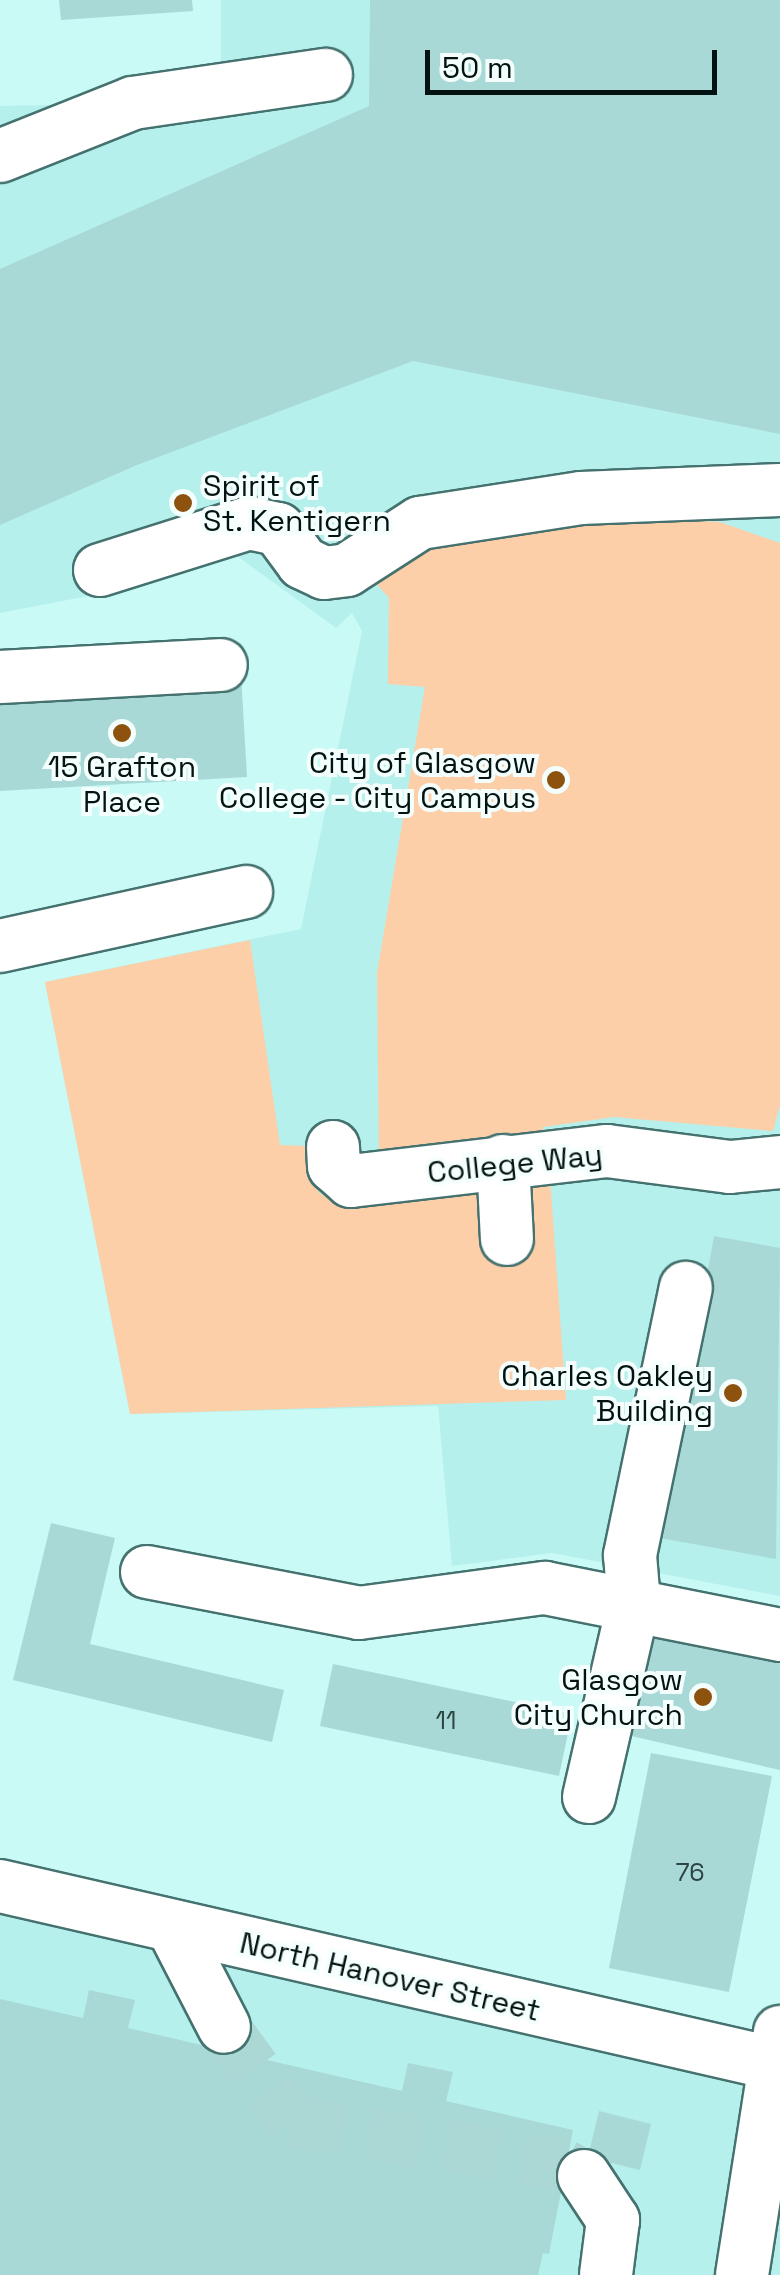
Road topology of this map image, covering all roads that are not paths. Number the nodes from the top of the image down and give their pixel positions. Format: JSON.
{"nodes":[{"id":1,"x":326,"y":75,"type":"dead end"},
{"id":2,"x":0,"y":156,"type":"edge"},
{"id":3,"x":780,"y":490,"type":"edge"},
{"id":4,"x":100,"y":570,"type":"dead end"},
{"id":5,"x":221,"y":664,"type":"dead end"},
{"id":6,"x":0,"y":677,"type":"edge"},
{"id":7,"x":246,"y":892,"type":"dead end"},
{"id":8,"x":0,"y":946,"type":"edge"},
{"id":9,"x":333,"y":1147,"type":"dead end"},
{"id":10,"x":503,"y":1161,"type":"junction"},
{"id":11,"x":780,"y":1162,"type":"edge"},
{"id":12,"x":507,"y":1239,"type":"dead end"},
{"id":13,"x":686,"y":1288,"type":"dead end"},
{"id":14,"x":147,"y":1572,"type":"dead end"},
{"id":15,"x":634,"y":1602,"type":"junction"},
{"id":16,"x":780,"y":1635,"type":"edge"},
{"id":17,"x":589,"y":1797,"type":"dead end"},
{"id":18,"x":0,"y":1886,"type":"edge"},
{"id":19,"x":174,"y":1928,"type":"junction"},
{"id":20,"x":224,"y":2027,"type":"tunnel mouth"},
{"id":21,"x":778,"y":2053,"type":"edge"},
{"id":22,"x":584,"y":2176,"type":"tunnel mouth"},
{"id":23,"x":740,"y":2271,"type":"edge"},
{"id":24,"x":606,"y":2275,"type":"edge"}],
"edges":[{"from":1,"to":2,"type":"street"},
{"from":3,"to":4,"type":"street"},
{"from":5,"to":6,"type":"street"},
{"from":7,"to":8,"type":"street"},
{"from":9,"to":10,"type":"street","name":"College Way"},
{"from":10,"to":11,"type":"street","name":"College Way"},
{"from":10,"to":12,"type":"street"},
{"from":13,"to":15,"type":"street"},
{"from":14,"to":15,"type":"street"},
{"from":15,"to":16,"type":"street"},
{"from":15,"to":17,"type":"street"},
{"from":18,"to":19,"type":"street","name":"North Hanover Street"},
{"from":19,"to":20,"type":"street"},
{"from":19,"to":21,"type":"street","name":"North Hanover Street"},
{"from":21,"to":23,"type":"street"},
{"from":22,"to":24,"type":"street"}]}
